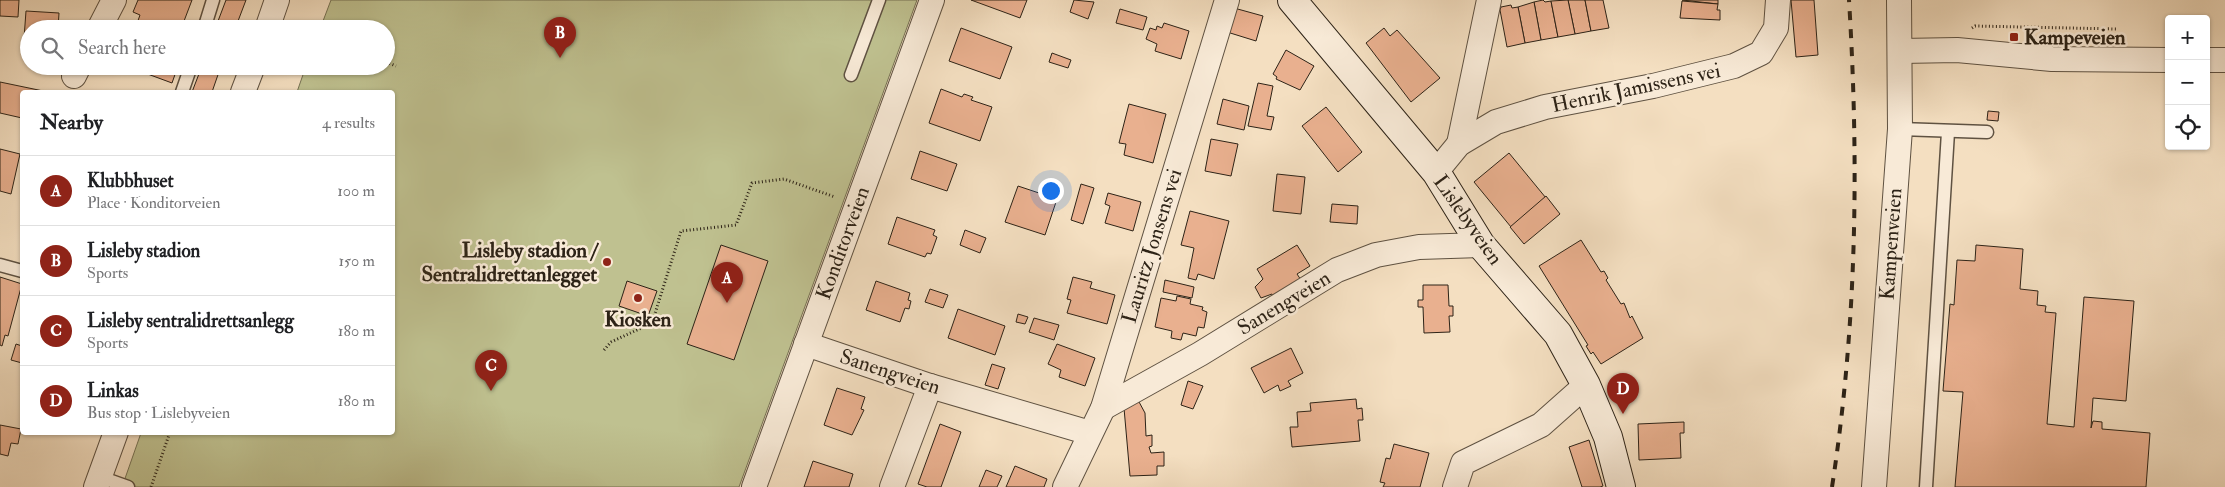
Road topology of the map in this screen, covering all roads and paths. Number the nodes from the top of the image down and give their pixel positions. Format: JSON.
{"nodes":[{"id":1,"x":114,"y":0,"type":"edge"},
{"id":2,"x":214,"y":0,"type":"edge"},
{"id":3,"x":277,"y":0,"type":"edge"},
{"id":4,"x":879,"y":0,"type":"edge"},
{"id":5,"x":932,"y":0,"type":"edge"},
{"id":6,"x":1227,"y":0,"type":"edge"},
{"id":7,"x":1292,"y":0,"type":"edge"},
{"id":8,"x":1489,"y":0,"type":"edge"},
{"id":9,"x":1778,"y":0,"type":"edge"},
{"id":10,"x":1899,"y":0,"type":"edge"},
{"id":11,"x":104,"y":20,"type":"edge"},
{"id":12,"x":207,"y":20,"type":"edge"},
{"id":13,"x":270,"y":20,"type":"edge"},
{"id":14,"x":2117,"y":29,"type":"dead end"},
{"id":15,"x":1957,"y":50,"type":"junction"},
{"id":16,"x":1901,"y":51,"type":"junction"},
{"id":17,"x":2165,"y":60,"type":"edge"},
{"id":18,"x":2210,"y":60,"type":"edge"},
{"id":19,"x":2225,"y":60,"type":"edge"},
{"id":20,"x":188,"y":75,"type":"edge"},
{"id":21,"x":250,"y":75,"type":"edge"},
{"id":22,"x":851,"y":75,"type":"dead end"},
{"id":23,"x":183,"y":90,"type":"edge"},
{"id":24,"x":244,"y":90,"type":"edge"},
{"id":25,"x":1900,"y":129,"type":"junction"},
{"id":26,"x":1948,"y":132,"type":"junction"},
{"id":27,"x":1987,"y":132,"type":"dead end"},
{"id":28,"x":1460,"y":144,"type":"junction"},
{"id":29,"x":1436,"y":172,"type":"junction"},
{"id":30,"x":857,"y":205,"type":"junction"},
{"id":31,"x":1481,"y":245,"type":"junction"},
{"id":32,"x":0,"y":265,"type":"edge"},
{"id":33,"x":20,"y":270,"type":"edge"},
{"id":34,"x":806,"y":344,"type":"junction"},
{"id":35,"x":604,"y":350,"type":"dead end"},
{"id":36,"x":1586,"y":385,"type":"junction"},
{"id":37,"x":930,"y":386,"type":"junction"},
{"id":38,"x":1103,"y":408,"type":"junction"},
{"id":39,"x":1090,"y":433,"type":"junction"},
{"id":40,"x":115,"y":435,"type":"edge"},
{"id":41,"x":169,"y":435,"type":"edge"},
{"id":42,"x":98,"y":482,"type":"edge"},
{"id":43,"x":128,"y":487,"type":"edge"},
{"id":44,"x":151,"y":487,"type":"edge"},
{"id":45,"x":754,"y":487,"type":"edge"},
{"id":46,"x":892,"y":487,"type":"edge"},
{"id":47,"x":1065,"y":487,"type":"edge"},
{"id":48,"x":1455,"y":487,"type":"edge"},
{"id":49,"x":1621,"y":487,"type":"edge"},
{"id":50,"x":1874,"y":487,"type":"edge"},
{"id":51,"x":1926,"y":487,"type":"edge"}],
"edges":[{"from":1,"to":11,"type":"street"},
{"from":2,"to":12,"type":"lane"},
{"from":3,"to":13,"type":"street"},
{"from":4,"to":22,"type":"lane"},
{"from":5,"to":30,"type":"street","name":"Konditorveien"},
{"from":6,"to":38,"type":"street","name":"Lauritz Jonsens vei"},
{"from":7,"to":29,"type":"street","name":"Lislebyveien"},
{"from":8,"to":28,"type":"street","name":"Henrik Jamissens vei"},
{"from":9,"to":28,"type":"street","name":"Henrik Jamissens vei"},
{"from":10,"to":16,"type":"street","name":"Kampenveien"},
{"from":14,"to":15,"type":"path"},
{"from":15,"to":16,"type":"street"},
{"from":15,"to":17,"type":"street"},
{"from":16,"to":25,"type":"street","name":"Kampenveien"},
{"from":18,"to":19,"type":"street"},
{"from":20,"to":23,"type":"lane"},
{"from":21,"to":24,"type":"street"},
{"from":25,"to":26,"type":"lane"},
{"from":25,"to":50,"type":"street","name":"Kampenveien"},
{"from":26,"to":27,"type":"lane"},
{"from":26,"to":51,"type":"lane"},
{"from":28,"to":29,"type":"street","name":"Henrik Jamissens vei"},
{"from":29,"to":31,"type":"street","name":"Lislebyveien"},
{"from":30,"to":34,"type":"street","name":"Konditorveien"},
{"from":30,"to":35,"type":"path"},
{"from":31,"to":36,"type":"street","name":"Lislebyveien"},
{"from":31,"to":38,"type":"street","name":"Sanengveien"},
{"from":32,"to":33,"type":"lane"},
{"from":34,"to":37,"type":"street","name":"Sanengveien"},
{"from":34,"to":45,"type":"street","name":"Konditorveien"},
{"from":36,"to":48,"type":"street"},
{"from":36,"to":49,"type":"street","name":"Lislebyveien"},
{"from":37,"to":39,"type":"street","name":"Sanengveien"},
{"from":37,"to":46,"type":"street"},
{"from":38,"to":39,"type":"street","name":"Lauritz Jonsens vei"},
{"from":39,"to":47,"type":"street","name":"Lauritz Jonsens vei"},
{"from":40,"to":42,"type":"street"},
{"from":41,"to":44,"type":"path"},
{"from":42,"to":43,"type":"lane"}]}
